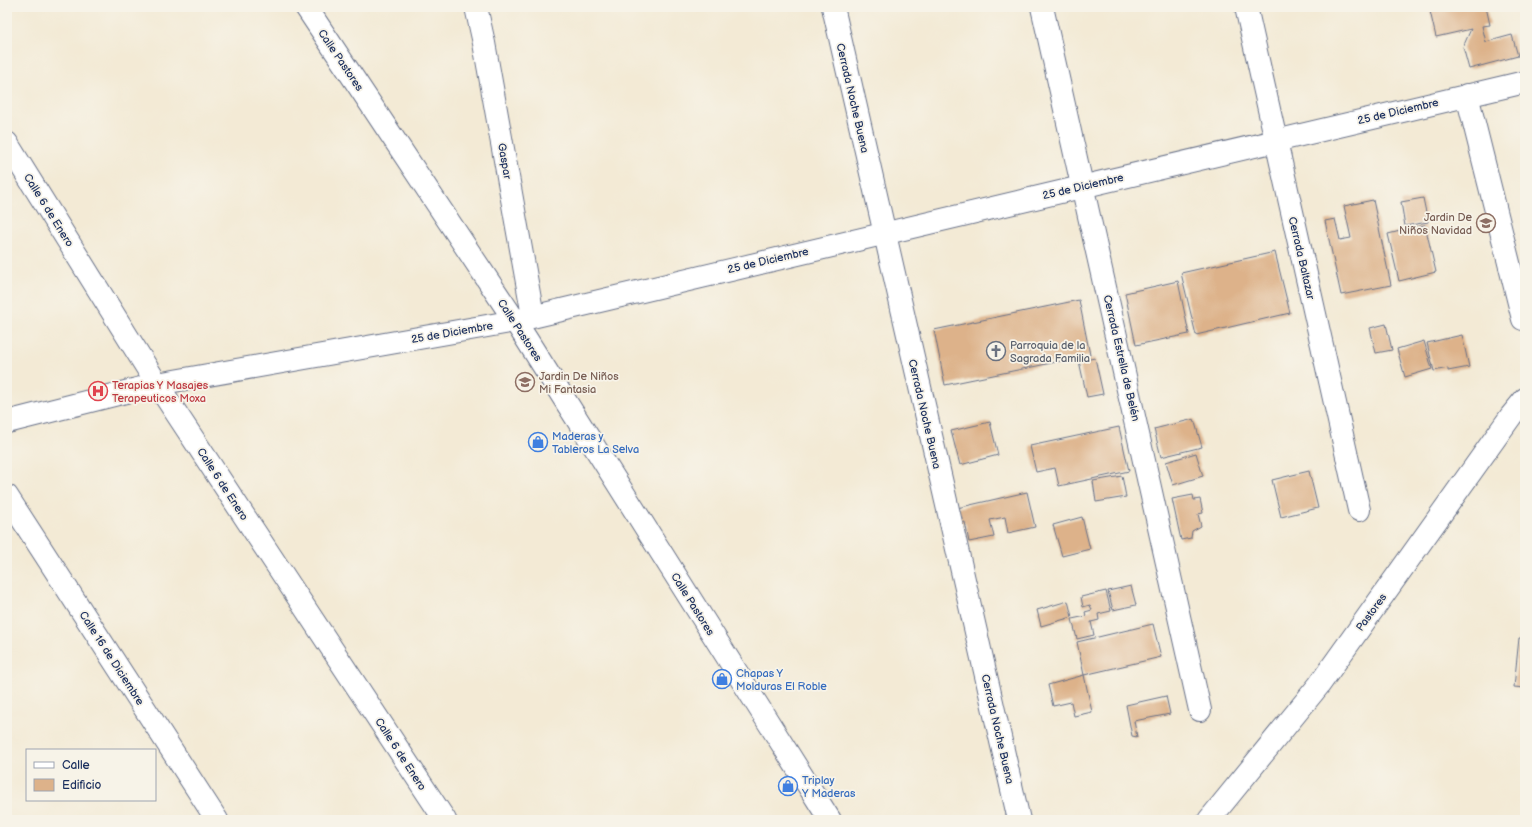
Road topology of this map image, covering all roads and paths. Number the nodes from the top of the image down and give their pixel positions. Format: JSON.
{"nodes":[{"id":1,"x":306,"y":7,"type":"edge"},
{"id":2,"x":476,"y":7,"type":"edge"},
{"id":3,"x":833,"y":7,"type":"edge"},
{"id":4,"x":1042,"y":7,"type":"edge"},
{"id":5,"x":1246,"y":7,"type":"edge"},
{"id":6,"x":1525,"y":82,"type":"edge"},
{"id":7,"x":1467,"y":95,"type":"junction"},
{"id":8,"x":1276,"y":140,"type":"junction"},
{"id":9,"x":7,"y":143,"type":"edge"},
{"id":10,"x":15,"y":170,"type":"edge"},
{"id":11,"x":1083,"y":186,"type":"junction"},
{"id":12,"x":883,"y":233,"type":"junction"},
{"id":13,"x":524,"y":318,"type":"junction"},
{"id":14,"x":1523,"y":319,"type":"dead end"},
{"id":15,"x":157,"y":384,"type":"junction"},
{"id":16,"x":1525,"y":398,"type":"edge"},
{"id":17,"x":7,"y":422,"type":"edge"},
{"id":18,"x":7,"y":496,"type":"edge"},
{"id":19,"x":1359,"y":510,"type":"dead end"},
{"id":20,"x":1200,"y":710,"type":"dead end"},
{"id":21,"x":217,"y":820,"type":"edge"},
{"id":22,"x":445,"y":820,"type":"edge"},
{"id":23,"x":830,"y":820,"type":"edge"},
{"id":24,"x":1019,"y":820,"type":"edge"},
{"id":25,"x":1210,"y":820,"type":"edge"}],
"edges":[{"from":1,"to":13,"type":"street","name":"Calle Pastores"},
{"from":2,"to":13,"type":"street","name":"Gaspar"},
{"from":3,"to":12,"type":"street","name":"Cerrada Noche Buena"},
{"from":4,"to":11,"type":"street","name":"Cerrada Estrella de Belén"},
{"from":5,"to":8,"type":"street","name":"Cerrada Baltazar"},
{"from":6,"to":7,"type":"street","name":"25 de Diciembre"},
{"from":7,"to":8,"type":"street","name":"25 de Diciembre"},
{"from":7,"to":14,"type":"street"},
{"from":8,"to":11,"type":"street","name":"25 de Diciembre"},
{"from":8,"to":19,"type":"street","name":"Cerrada Baltazar"},
{"from":9,"to":10,"type":"street","name":"Calle 6 de Enero"},
{"from":10,"to":15,"type":"street","name":"Calle 6 de Enero"},
{"from":11,"to":12,"type":"street","name":"25 de Diciembre"},
{"from":11,"to":20,"type":"street","name":"Cerrada Estrella de Belén"},
{"from":12,"to":13,"type":"street","name":"25 de Diciembre"},
{"from":12,"to":24,"type":"street","name":"Cerrada Noche Buena"},
{"from":13,"to":15,"type":"street","name":"25 de Diciembre"},
{"from":13,"to":23,"type":"street","name":"Calle Pastores"},
{"from":15,"to":17,"type":"street","name":"25 de Diciembre"},
{"from":15,"to":22,"type":"street","name":"Calle 6 de Enero"},
{"from":16,"to":25,"type":"street","name":"Pastores"},
{"from":18,"to":21,"type":"street","name":"Calle 16 de Diciembre"}]}
